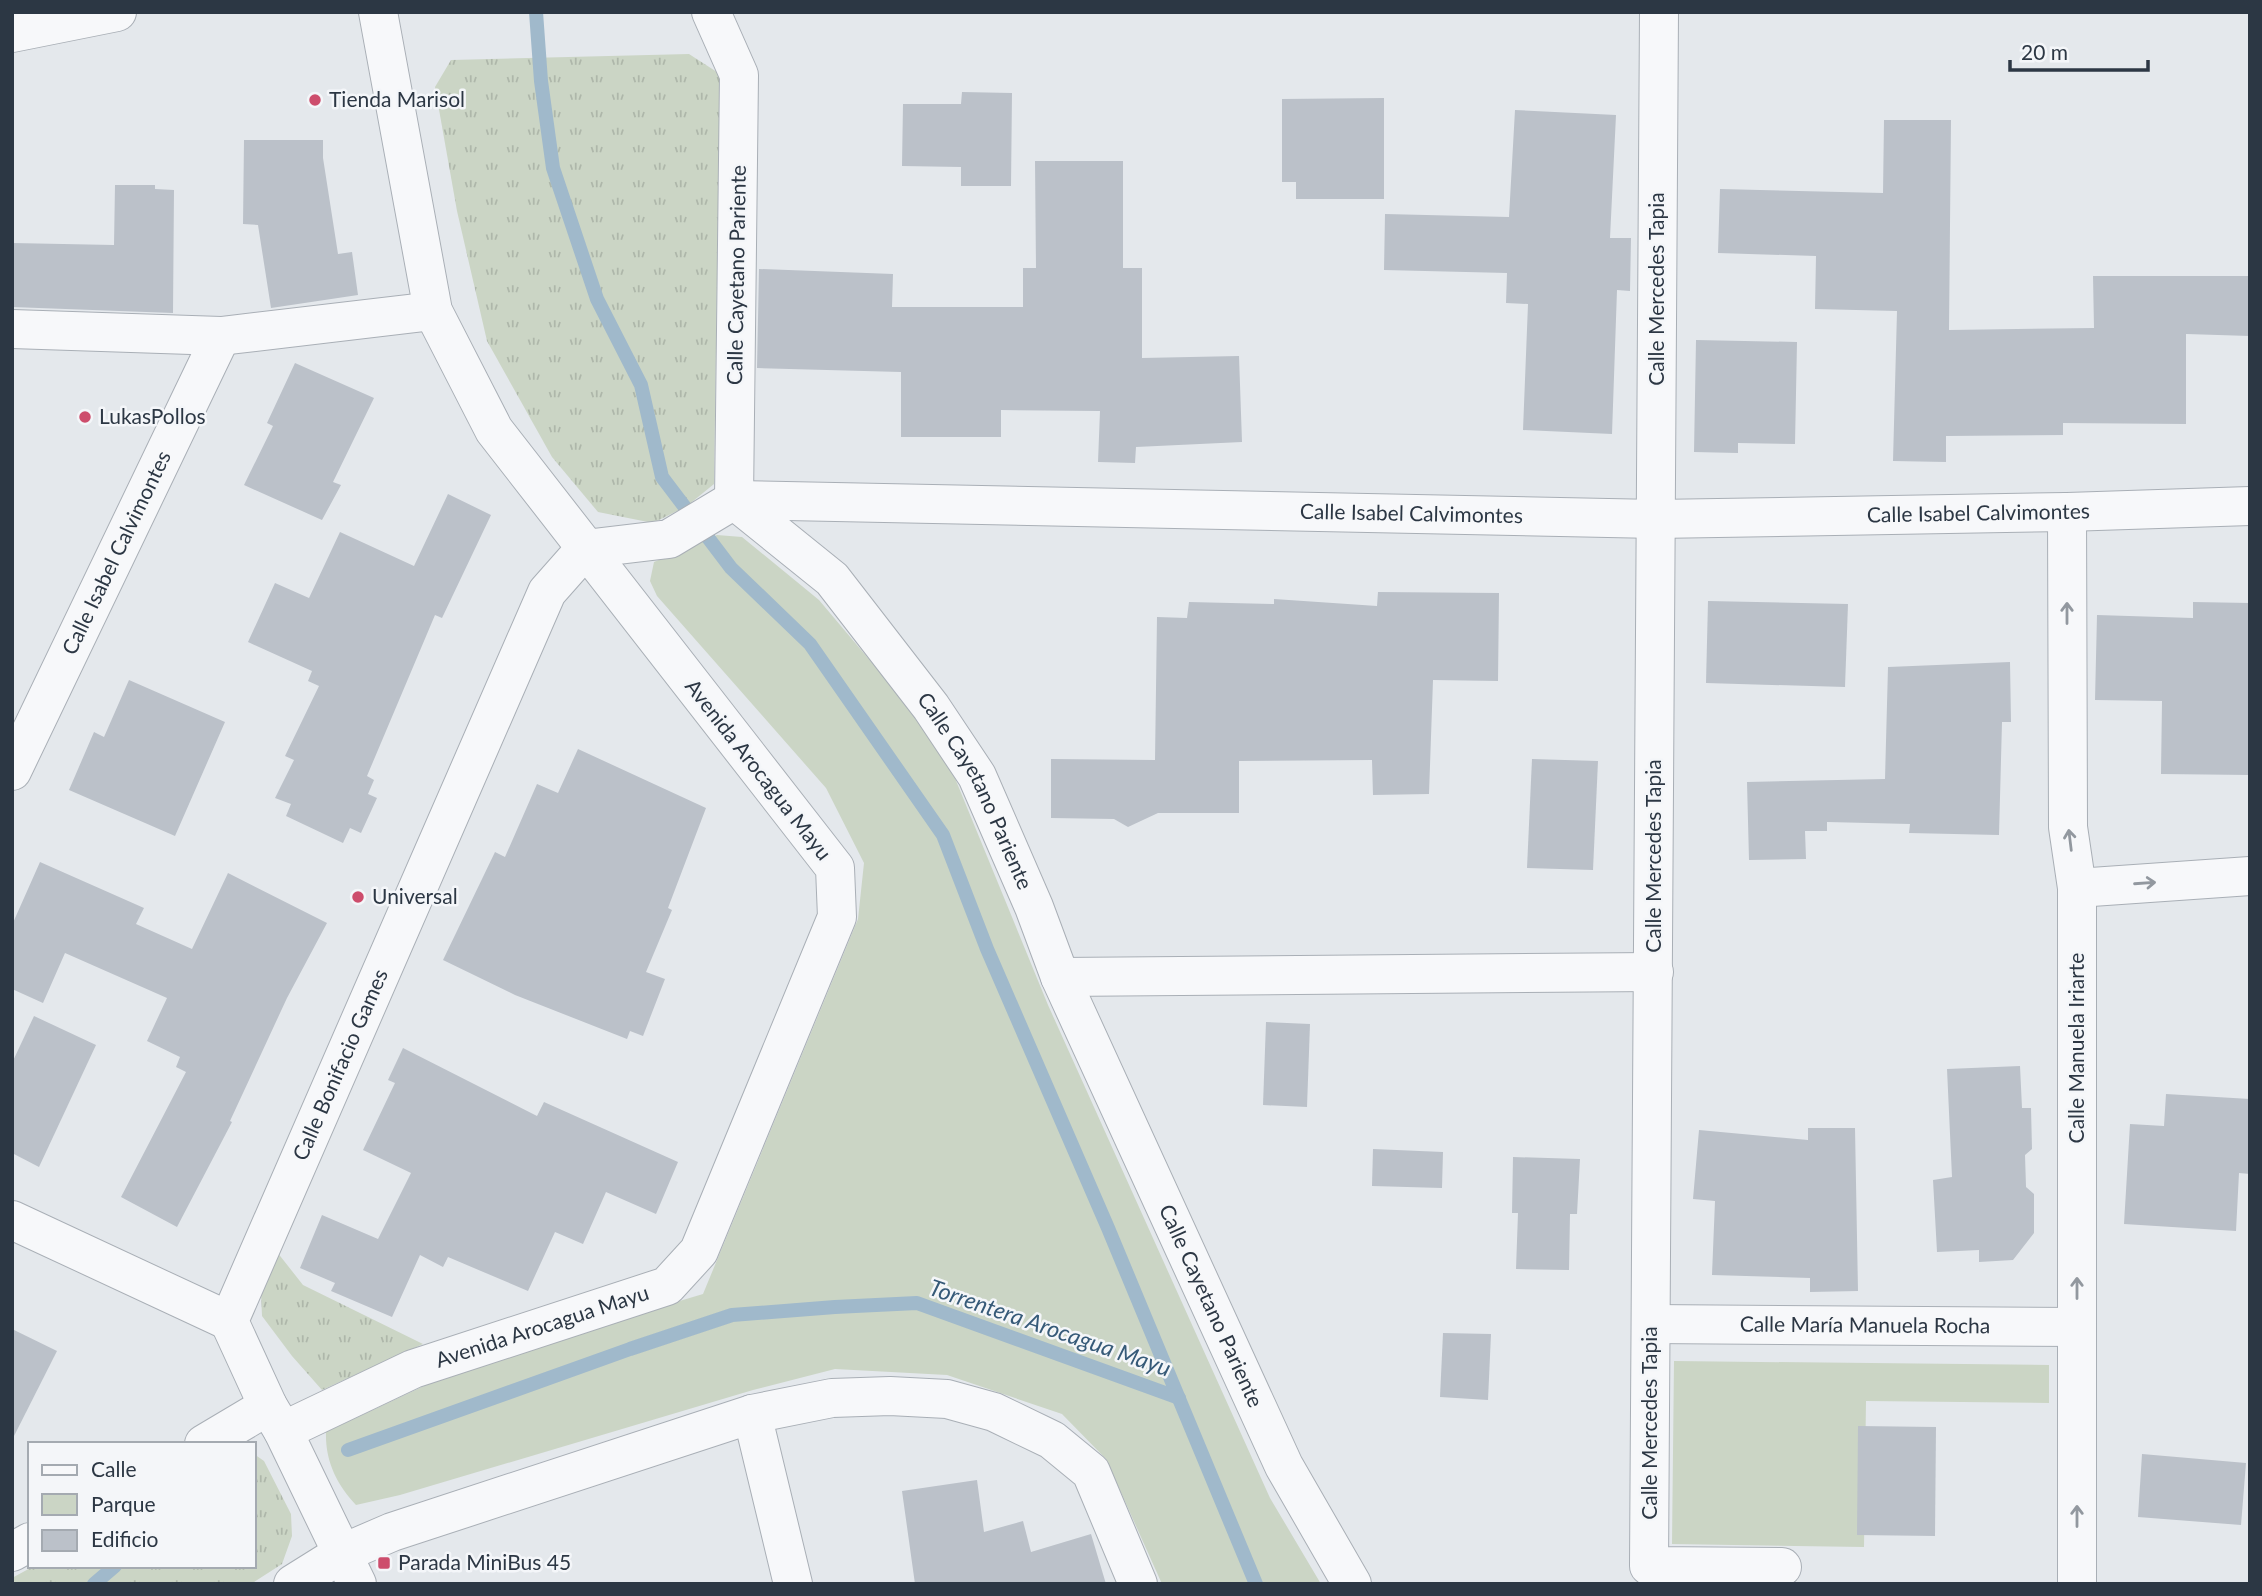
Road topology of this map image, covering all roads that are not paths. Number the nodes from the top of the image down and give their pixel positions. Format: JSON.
{"nodes":[{"id":1,"x":117,"y":12,"type":"edge"},
{"id":2,"x":378,"y":12,"type":"edge"},
{"id":3,"x":711,"y":12,"type":"edge"},
{"id":4,"x":1659,"y":12,"type":"edge"},
{"id":5,"x":12,"y":33,"type":"edge"},
{"id":6,"x":433,"y":311,"type":"junction"},
{"id":7,"x":12,"y":328,"type":"edge"},
{"id":8,"x":220,"y":337,"type":"junction"},
{"id":9,"x":734,"y":500,"type":"junction"},
{"id":10,"x":2250,"y":506,"type":"edge"},
{"id":11,"x":2067,"y":512,"type":"junction"},
{"id":12,"x":1656,"y":519,"type":"junction"},
{"id":13,"x":585,"y":549,"type":"junction"},
{"id":14,"x":12,"y":771,"type":"edge"},
{"id":15,"x":2250,"y":876,"type":"edge"},
{"id":16,"x":2077,"y":888,"type":"junction"},
{"id":17,"x":1654,"y":972,"type":"junction"},
{"id":18,"x":1060,"y":977,"type":"junction"},
{"id":19,"x":12,"y":1220,"type":"edge"},
{"id":20,"x":229,"y":1321,"type":"junction"},
{"id":21,"x":1651,"y":1324,"type":"junction"},
{"id":22,"x":2077,"y":1327,"type":"junction"},
{"id":23,"x":752,"y":1414,"type":"junction"},
{"id":24,"x":275,"y":1418,"type":"junction"},
{"id":25,"x":209,"y":1442,"type":"edge"},
{"id":26,"x":28,"y":1543,"type":"edge"},
{"id":27,"x":12,"y":1552,"type":"edge"},
{"id":28,"x":1782,"y":1567,"type":"dead end"},
{"id":29,"x":349,"y":1569,"type":"edge"},
{"id":30,"x":293,"y":1584,"type":"edge"},
{"id":31,"x":793,"y":1584,"type":"edge"},
{"id":32,"x":1138,"y":1584,"type":"edge"},
{"id":33,"x":1352,"y":1584,"type":"edge"},
{"id":34,"x":2077,"y":1584,"type":"edge"}],
"edges":[{"from":1,"to":5,"type":"street"},
{"from":2,"to":6,"type":"street","name":"Avenida Arocagua Mayu"},
{"from":3,"to":9,"type":"street","name":"Calle Cayetano Pariente"},
{"from":4,"to":12,"type":"street","name":"Calle Mercedes Tapia"},
{"from":6,"to":8,"type":"street"},
{"from":6,"to":13,"type":"street","name":"Avenida Arocagua Mayu"},
{"from":7,"to":8,"type":"street"},
{"from":8,"to":14,"type":"street","name":"Calle Isabel Calvimontes"},
{"from":9,"to":12,"type":"street","name":"Calle Isabel Calvimontes"},
{"from":9,"to":13,"type":"street"},
{"from":9,"to":18,"type":"street","name":"Calle Cayetano Pariente"},
{"from":10,"to":11,"type":"street","name":"Calle Isabel Calvimontes"},
{"from":11,"to":12,"type":"street","name":"Calle Isabel Calvimontes"},
{"from":16,"to":11,"type":"street","name":"Calle Manuela Iriarte","one_way":true},
{"from":12,"to":17,"type":"street","name":"Calle Mercedes Tapia"},
{"from":13,"to":20,"type":"street","name":"Calle Bonifacio Games"},
{"from":13,"to":24,"type":"street","name":"Avenida Arocagua Mayu"},
{"from":16,"to":15,"type":"street","one_way":true},
{"from":22,"to":16,"type":"street","name":"Calle Manuela Iriarte","one_way":true},
{"from":17,"to":18,"type":"street"},
{"from":17,"to":21,"type":"street","name":"Calle Mercedes Tapia"},
{"from":18,"to":33,"type":"street","name":"Calle Cayetano Pariente"},
{"from":19,"to":20,"type":"street"},
{"from":20,"to":24,"type":"street"},
{"from":21,"to":22,"type":"street","name":"Calle María Manuela Rocha"},
{"from":21,"to":28,"type":"street","name":"Calle Mercedes Tapia"},
{"from":34,"to":22,"type":"street","name":"Calle Manuela Iriarte","one_way":true},
{"from":23,"to":29,"type":"street"},
{"from":23,"to":31,"type":"street"},
{"from":23,"to":32,"type":"street"},
{"from":24,"to":25,"type":"street","name":"Avenida Arocagua Mayu"},
{"from":24,"to":29,"type":"street"},
{"from":26,"to":27,"type":"street"},
{"from":29,"to":30,"type":"street"}]}
